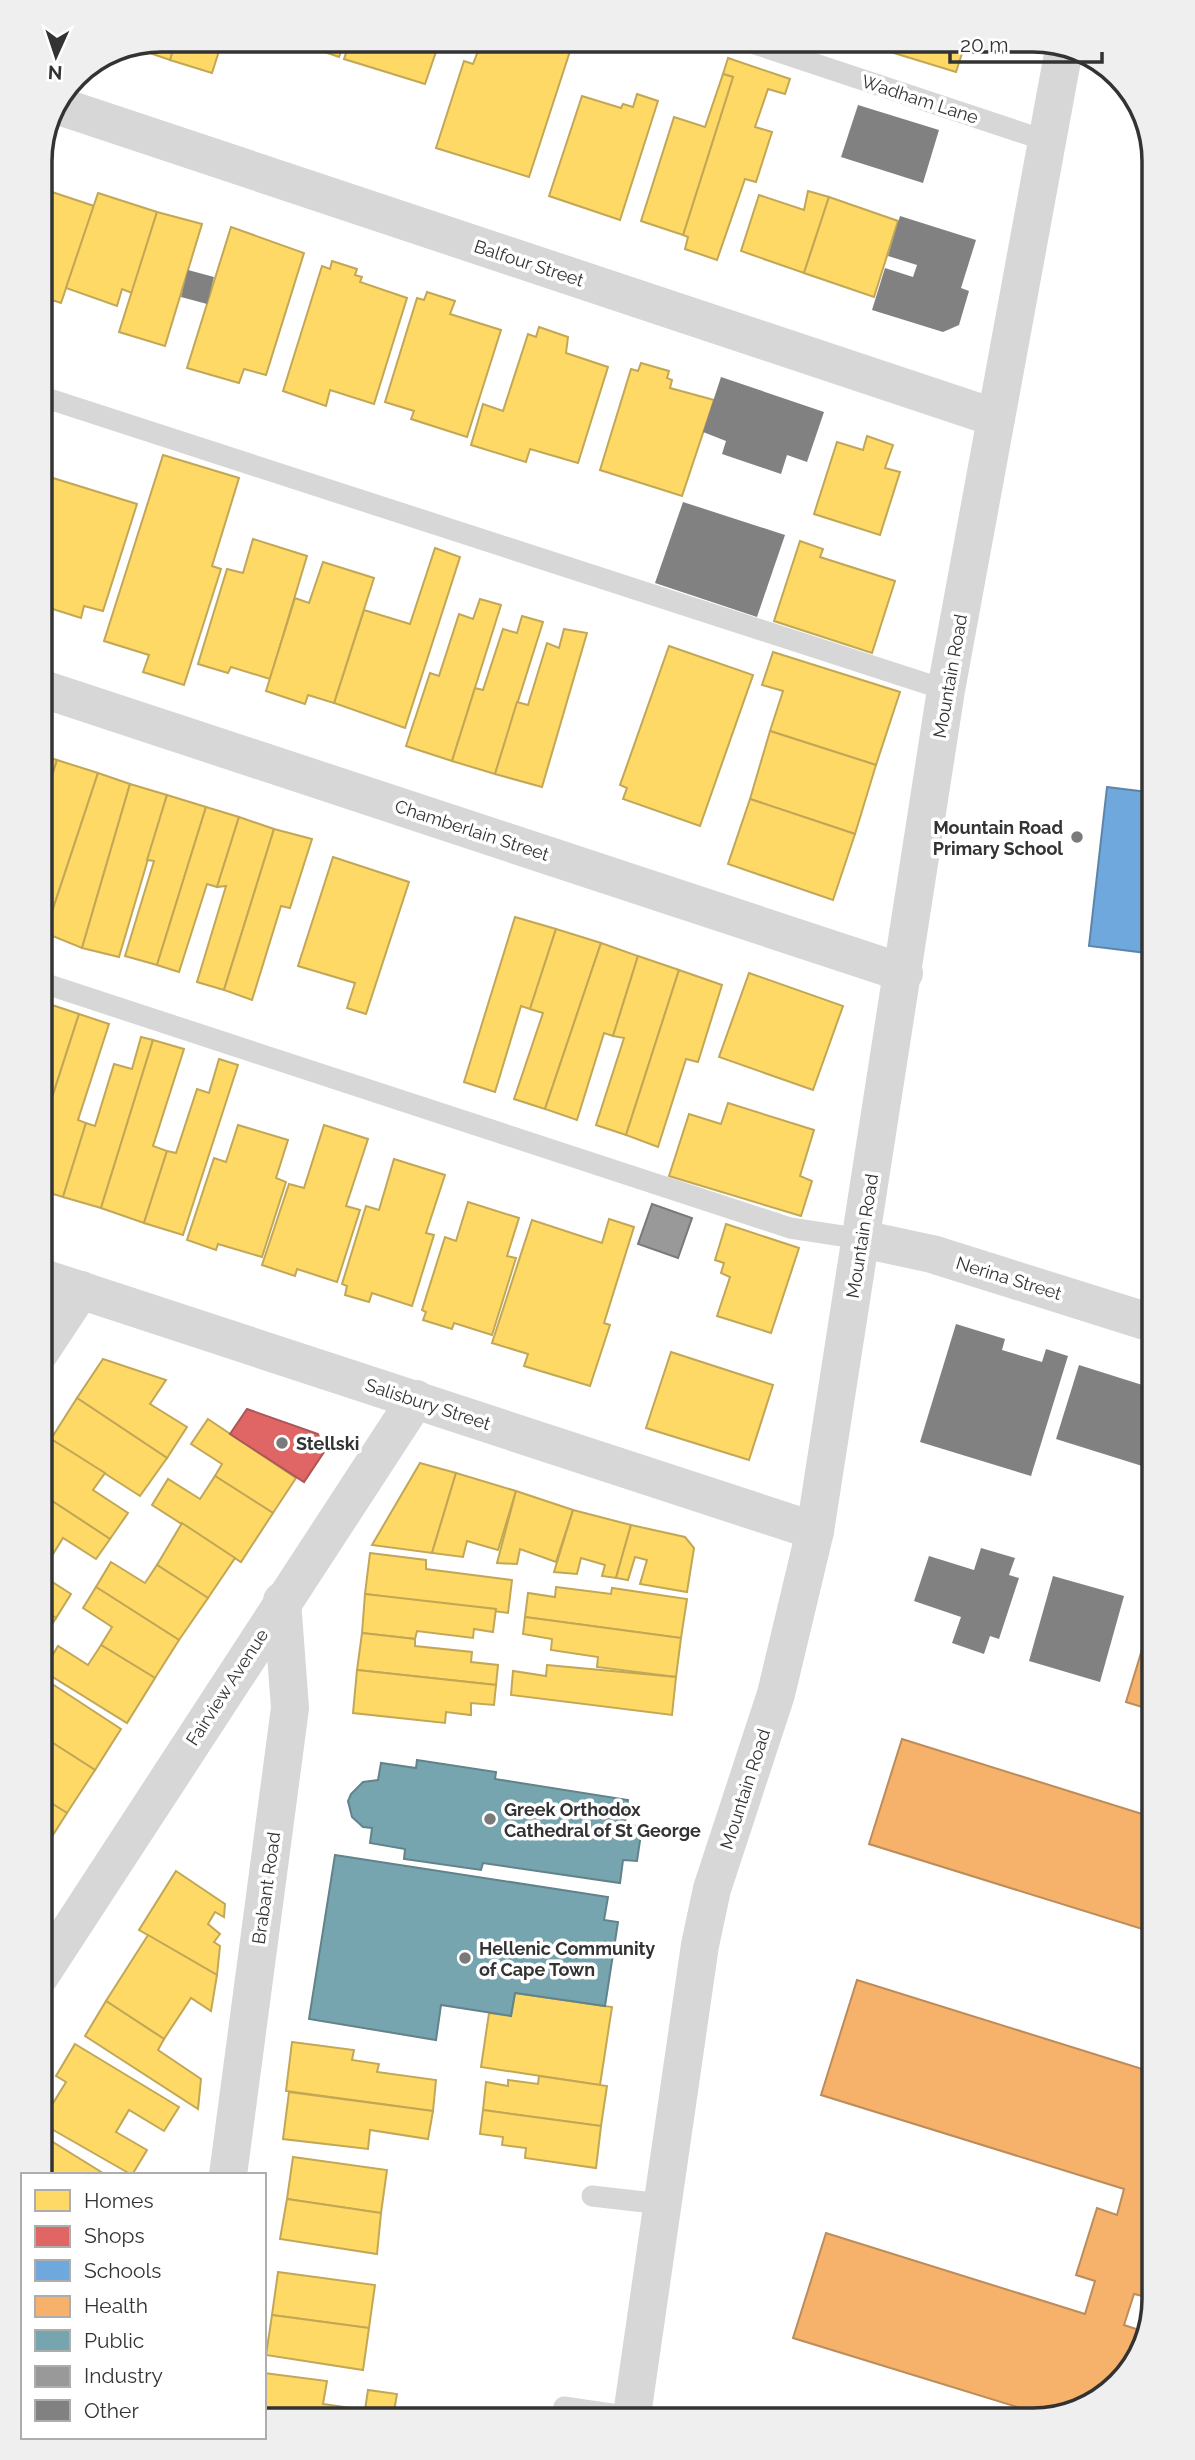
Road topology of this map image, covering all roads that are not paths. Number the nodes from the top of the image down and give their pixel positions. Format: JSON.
{"nodes":[{"id":1,"x":781,"y":53,"type":"edge"},
{"id":2,"x":1063,"y":57,"type":"edge"},
{"id":3,"x":67,"y":109,"type":"edge"},
{"id":4,"x":1047,"y":141,"type":"junction"},
{"id":5,"x":53,"y":400,"type":"edge"},
{"id":6,"x":996,"y":418,"type":"junction"},
{"id":7,"x":946,"y":690,"type":"junction"},
{"id":8,"x":53,"y":692,"type":"edge"},
{"id":9,"x":904,"y":973,"type":"junction"},
{"id":10,"x":53,"y":986,"type":"edge"},
{"id":11,"x":862,"y":1239,"type":"junction"},
{"id":12,"x":52,"y":1281,"type":"edge"},
{"id":13,"x":80,"y":1290,"type":"junction"},
{"id":14,"x":1142,"y":1320,"type":"edge"},
{"id":15,"x":52,"y":1333,"type":"edge"},
{"id":16,"x":415,"y":1399,"type":"junction"},
{"id":17,"x":815,"y":1531,"type":"junction"},
{"id":18,"x":282,"y":1601,"type":"junction"},
{"id":19,"x":52,"y":1957,"type":"edge"},
{"id":20,"x":228,"y":2173,"type":"edge"},
{"id":21,"x":592,"y":2196,"type":"dead end"},
{"id":22,"x":662,"y":2204,"type":"junction"},
{"id":23,"x":564,"y":2407,"type":"dead end"},
{"id":24,"x":567,"y":2407,"type":"edge"},
{"id":25,"x":633,"y":2408,"type":"edge"}],
"edges":[{"from":1,"to":4,"type":"lane","name":"Wadham Lane"},
{"from":2,"to":4,"type":"street","name":"Mountain Road"},
{"from":3,"to":6,"type":"street","name":"Balfour Street"},
{"from":4,"to":6,"type":"street","name":"Mountain Road"},
{"from":5,"to":7,"type":"lane"},
{"from":6,"to":7,"type":"street","name":"Mountain Road"},
{"from":7,"to":9,"type":"street","name":"Mountain Road"},
{"from":8,"to":9,"type":"street","name":"Chamberlain Street"},
{"from":9,"to":11,"type":"street","name":"Mountain Road"},
{"from":10,"to":11,"type":"lane"},
{"from":11,"to":14,"type":"street","name":"Nerina Street"},
{"from":11,"to":17,"type":"street","name":"Mountain Road"},
{"from":12,"to":13,"type":"street","name":"Salisbury Street"},
{"from":13,"to":15,"type":"street"},
{"from":13,"to":16,"type":"street","name":"Salisbury Street"},
{"from":16,"to":17,"type":"street","name":"Salisbury Street"},
{"from":16,"to":18,"type":"street","name":"Fairview Avenue"},
{"from":17,"to":22,"type":"street","name":"Mountain Road"},
{"from":18,"to":19,"type":"street","name":"Fairview Avenue"},
{"from":18,"to":20,"type":"street","name":"Brabant Road"},
{"from":21,"to":22,"type":"lane"},
{"from":22,"to":25,"type":"street","name":"Mountain Road"},
{"from":23,"to":24,"type":"lane"}]}
